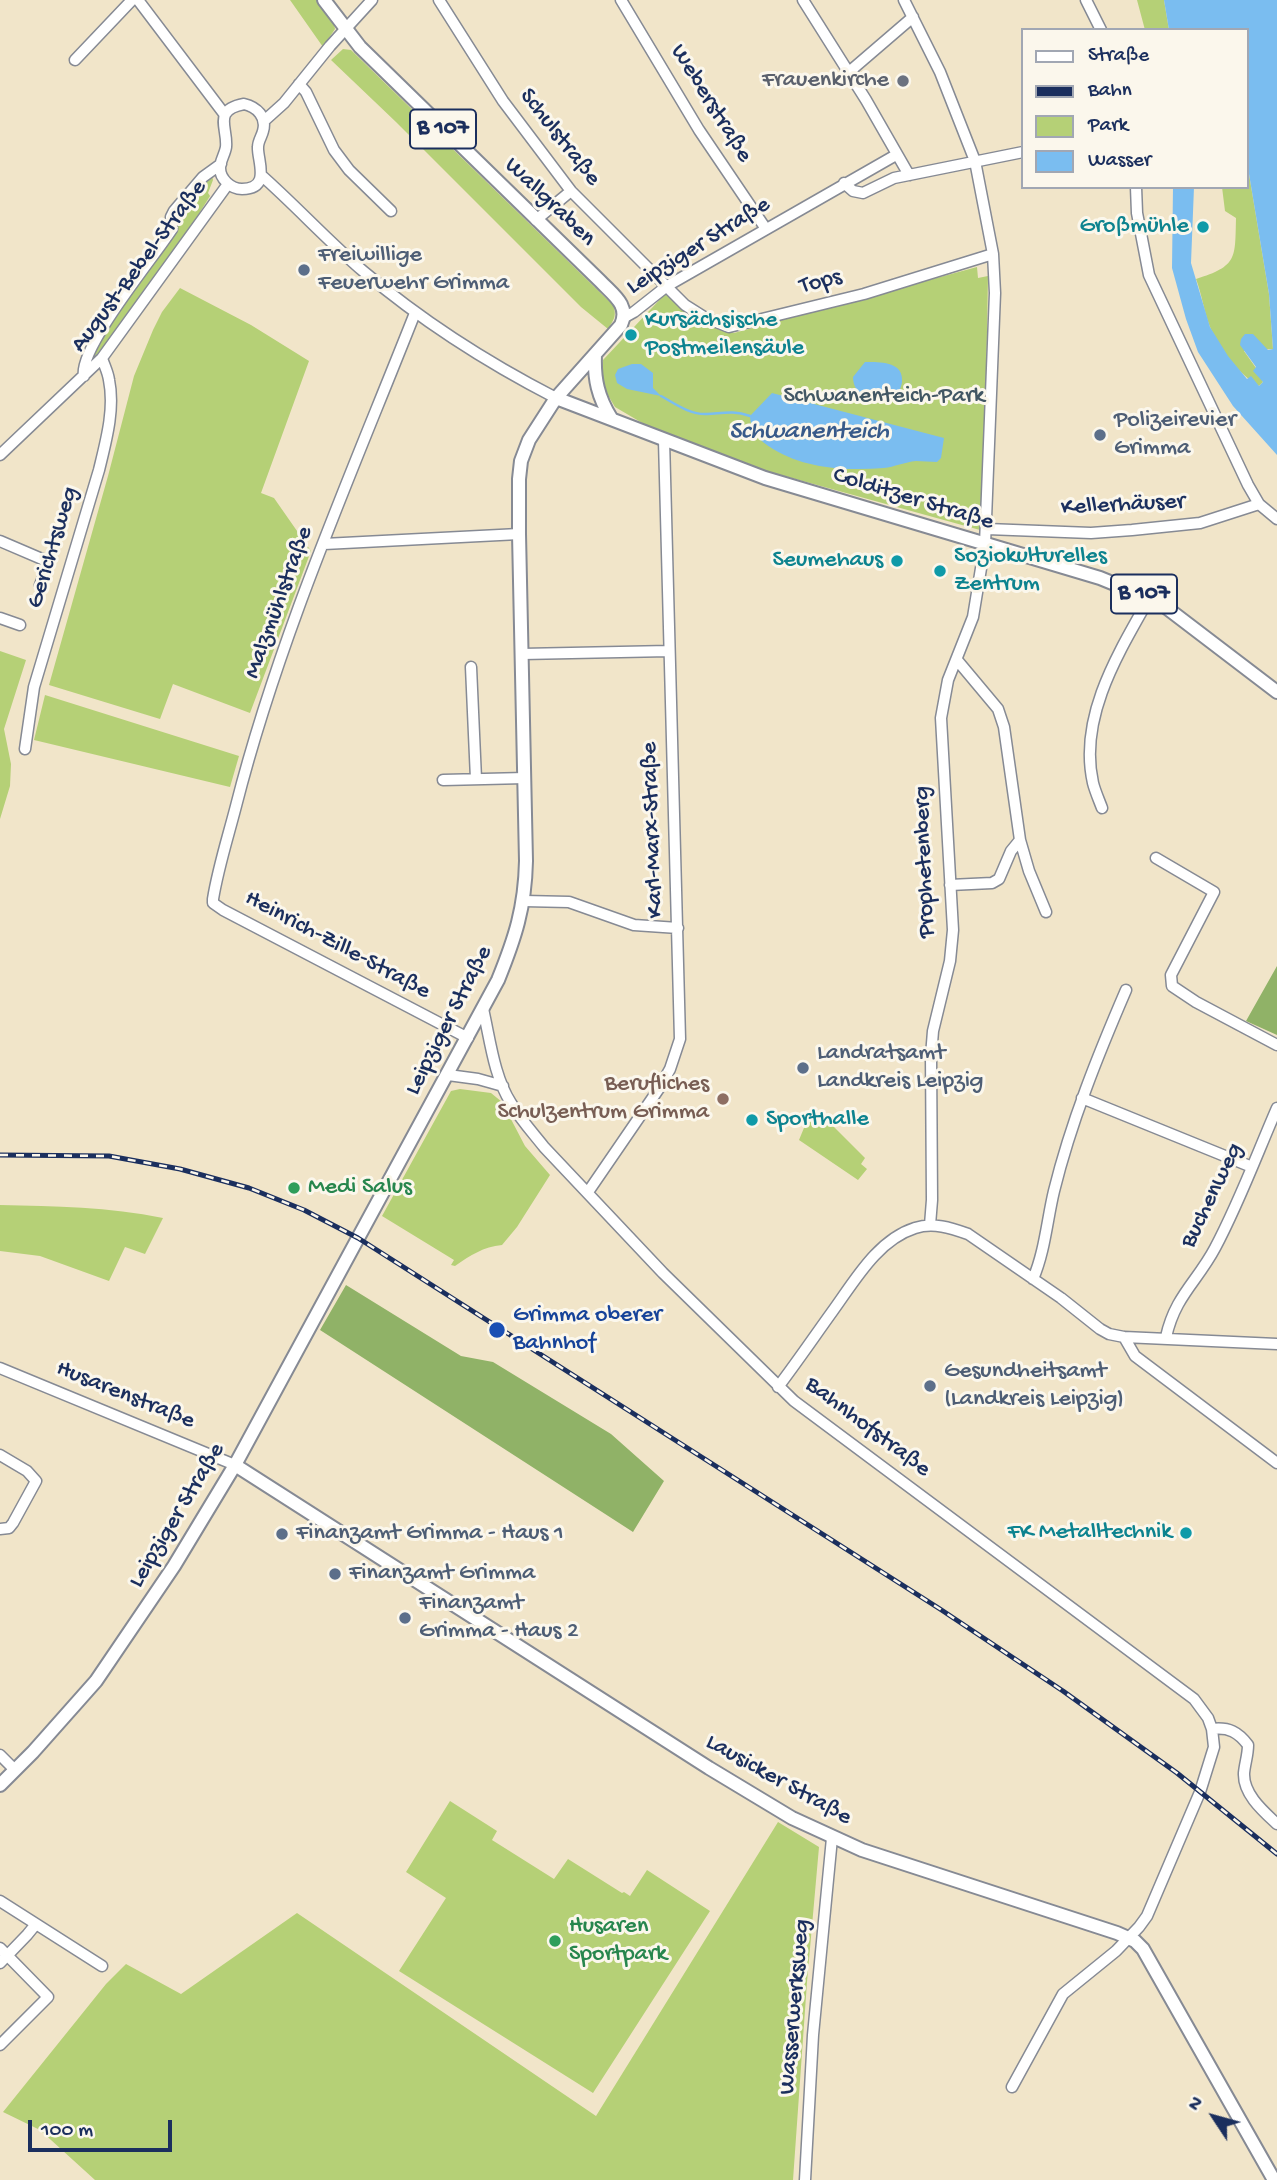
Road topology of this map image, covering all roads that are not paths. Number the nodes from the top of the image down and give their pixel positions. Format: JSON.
{"nodes":[{"id":1,"x":132,"y":0,"type":"edge"},
{"id":2,"x":138,"y":0,"type":"edge"},
{"id":3,"x":324,"y":0,"type":"edge"},
{"id":4,"x":372,"y":0,"type":"edge"},
{"id":5,"x":439,"y":0,"type":"edge"},
{"id":6,"x":621,"y":0,"type":"edge"},
{"id":7,"x":803,"y":0,"type":"edge"},
{"id":8,"x":904,"y":0,"type":"edge"},
{"id":9,"x":1086,"y":0,"type":"edge"},
{"id":10,"x":913,"y":17,"type":"junction"},
{"id":11,"x":1100,"y":28,"type":"edge"},
{"id":12,"x":345,"y":29,"type":"junction"},
{"id":13,"x":75,"y":60,"type":"dead end"},
{"id":14,"x":846,"y":68,"type":"junction"},
{"id":15,"x":299,"y":84,"type":"junction"},
{"id":16,"x":225,"y":115,"type":"junction"},
{"id":17,"x":264,"y":121,"type":"junction"},
{"id":18,"x":1021,"y":152,"type":"edge"},
{"id":19,"x":896,"y":155,"type":"junction"},
{"id":20,"x":975,"y":162,"type":"junction"},
{"id":21,"x":221,"y":164,"type":"junction"},
{"id":22,"x":909,"y":175,"type":"junction"},
{"id":23,"x":261,"y":176,"type":"junction"},
{"id":24,"x":845,"y":183,"type":"junction"},
{"id":25,"x":228,"y":184,"type":"junction"},
{"id":26,"x":1136,"y":189,"type":"edge"},
{"id":27,"x":571,"y":191,"type":"junction"},
{"id":28,"x":391,"y":211,"type":"dead end"},
{"id":29,"x":536,"y":220,"type":"junction"},
{"id":30,"x":766,"y":229,"type":"junction"},
{"id":31,"x":993,"y":254,"type":"junction"},
{"id":32,"x":667,"y":286,"type":"junction"},
{"id":33,"x":415,"y":313,"type":"junction"},
{"id":34,"x":625,"y":317,"type":"junction"},
{"id":35,"x":595,"y":355,"type":"junction"},
{"id":36,"x":102,"y":358,"type":"junction"},
{"id":37,"x":84,"y":376,"type":"junction"},
{"id":38,"x":556,"y":398,"type":"junction"},
{"id":39,"x":612,"y":419,"type":"junction"},
{"id":40,"x":664,"y":440,"type":"junction"},
{"id":41,"x":0,"y":455,"type":"edge"},
{"id":42,"x":1259,"y":505,"type":"junction"},
{"id":43,"x":1277,"y":519,"type":"edge"},
{"id":44,"x":987,"y":529,"type":"junction"},
{"id":45,"x":519,"y":534,"type":"junction"},
{"id":46,"x":2,"y":542,"type":"edge"},
{"id":47,"x":324,"y":544,"type":"junction"},
{"id":48,"x":985,"y":544,"type":"junction"},
{"id":49,"x":0,"y":556,"type":"edge"},
{"id":50,"x":40,"y":585,"type":"dead end"},
{"id":51,"x":1150,"y":597,"type":"junction"},
{"id":52,"x":0,"y":618,"type":"edge"},
{"id":53,"x":20,"y":625,"type":"dead end"},
{"id":54,"x":669,"y":651,"type":"junction"},
{"id":55,"x":522,"y":654,"type":"junction"},
{"id":56,"x":957,"y":660,"type":"junction"},
{"id":57,"x":471,"y":667,"type":"dead end"},
{"id":58,"x":1277,"y":692,"type":"edge"},
{"id":59,"x":25,"y":749,"type":"dead end"},
{"id":60,"x":525,"y":778,"type":"junction"},
{"id":61,"x":476,"y":779,"type":"junction"},
{"id":62,"x":443,"y":780,"type":"dead end"},
{"id":63,"x":1102,"y":808,"type":"dead end"},
{"id":64,"x":1020,"y":840,"type":"junction"},
{"id":65,"x":1156,"y":858,"type":"dead end"},
{"id":66,"x":950,"y":885,"type":"junction"},
{"id":67,"x":524,"y":901,"type":"junction"},
{"id":68,"x":223,"y":910,"type":"joint"},
{"id":69,"x":1045,"y":912,"type":"dead end"},
{"id":70,"x":678,"y":928,"type":"junction"},
{"id":71,"x":1126,"y":990,"type":"dead end"},
{"id":72,"x":483,"y":1009,"type":"junction"},
{"id":73,"x":468,"y":1038,"type":"junction"},
{"id":74,"x":1277,"y":1045,"type":"edge"},
{"id":75,"x":447,"y":1075,"type":"junction"},
{"id":76,"x":503,"y":1086,"type":"junction"},
{"id":77,"x":1082,"y":1098,"type":"junction"},
{"id":78,"x":1277,"y":1108,"type":"edge"},
{"id":79,"x":1252,"y":1167,"type":"junction"},
{"id":80,"x":588,"y":1192,"type":"junction"},
{"id":81,"x":930,"y":1225,"type":"junction"},
{"id":82,"x":1033,"y":1279,"type":"junction"},
{"id":83,"x":1124,"y":1337,"type":"junction"},
{"id":84,"x":1166,"y":1337,"type":"junction"},
{"id":85,"x":1277,"y":1344,"type":"edge"},
{"id":86,"x":0,"y":1368,"type":"edge"},
{"id":87,"x":778,"y":1387,"type":"junction"},
{"id":88,"x":0,"y":1455,"type":"edge"},
{"id":89,"x":1277,"y":1463,"type":"edge"},
{"id":90,"x":235,"y":1465,"type":"junction"},
{"id":91,"x":0,"y":1529,"type":"edge"},
{"id":92,"x":1212,"y":1729,"type":"junction"},
{"id":93,"x":0,"y":1755,"type":"edge"},
{"id":94,"x":15,"y":1770,"type":"junction"},
{"id":95,"x":0,"y":1785,"type":"edge"},
{"id":96,"x":1277,"y":1824,"type":"edge"},
{"id":97,"x":832,"y":1838,"type":"junction"},
{"id":98,"x":0,"y":1901,"type":"edge"},
{"id":99,"x":36,"y":1924,"type":"junction"},
{"id":100,"x":1130,"y":1938,"type":"junction"},
{"id":101,"x":3,"y":1955,"type":"edge"},
{"id":102,"x":102,"y":1966,"type":"dead end"},
{"id":103,"x":0,"y":2045,"type":"edge"},
{"id":104,"x":1012,"y":2087,"type":"dead end"},
{"id":105,"x":805,"y":2180,"type":"edge"},
{"id":106,"x":1274,"y":2180,"type":"edge"}],
"edges":[{"from":1,"to":13,"type":"street"},
{"from":2,"to":16,"type":"street"},
{"from":3,"to":12,"type":"main road","name":"Wallgraben","number":"B 107"},
{"from":4,"to":12,"type":"street"},
{"from":5,"to":27,"type":"street","name":"Schulstraße"},
{"from":6,"to":30,"type":"street","name":"Weberstraße"},
{"from":7,"to":14,"type":"street"},
{"from":8,"to":10,"type":"street","name":"Prophetenberg"},
{"from":9,"to":11,"type":"street"},
{"from":10,"to":14,"type":"street"},
{"from":10,"to":20,"type":"street","name":"Prophetenberg"},
{"from":12,"to":15,"type":"street"},
{"from":12,"to":29,"type":"main road","name":"Wallgraben","number":"B 107"},
{"from":14,"to":19,"type":"street"},
{"from":15,"to":17,"type":"street"},
{"from":15,"to":28,"type":"street"},
{"from":16,"to":17,"type":"street"},
{"from":16,"to":21,"type":"street"},
{"from":17,"to":23,"type":"street"},
{"from":18,"to":20,"type":"street"},
{"from":19,"to":22,"type":"street"},
{"from":19,"to":24,"type":"street","name":"Leipziger Straße"},
{"from":20,"to":22,"type":"street"},
{"from":20,"to":31,"type":"street","name":"Prophetenberg"},
{"from":21,"to":25,"type":"street"},
{"from":21,"to":37,"type":"street","name":"August-Bebel-Straße"},
{"from":22,"to":24,"type":"street"},
{"from":23,"to":25,"type":"street"},
{"from":23,"to":33,"type":"street"},
{"from":24,"to":30,"type":"street","name":"Leipziger Straße"},
{"from":25,"to":36,"type":"street","name":"August-Bebel-Straße"},
{"from":26,"to":42,"type":"street"},
{"from":27,"to":29,"type":"street"},
{"from":27,"to":32,"type":"street","name":"Schulstraße"},
{"from":29,"to":34,"type":"main road","name":"Wallgraben","number":"B 107"},
{"from":30,"to":32,"type":"street","name":"Leipziger Straße"},
{"from":31,"to":32,"type":"street","name":"Tops"},
{"from":31,"to":44,"type":"street","name":"Prophetenberg"},
{"from":32,"to":34,"type":"street","name":"Leipziger Straße"},
{"from":33,"to":38,"type":"street"},
{"from":33,"to":47,"type":"street","name":"Malzmühlstraße"},
{"from":34,"to":35,"type":"main road","name":"Leipziger Straße"},
{"from":35,"to":38,"type":"main road","name":"Leipziger Straße"},
{"from":35,"to":39,"type":"main road"},
{"from":36,"to":37,"type":"street","name":"August-Bebel-Straße"},
{"from":36,"to":59,"type":"street","name":"Gerichtsweg"},
{"from":37,"to":41,"type":"street","name":"August-Bebel-Straße"},
{"from":38,"to":39,"type":"main road","name":"Colditzer Straße","number":"B 107"},
{"from":38,"to":45,"type":"main road","name":"Leipziger Straße"},
{"from":39,"to":40,"type":"main road","name":"Colditzer Straße","number":"B 107"},
{"from":40,"to":48,"type":"main road","name":"Colditzer Straße","number":"B 107"},
{"from":40,"to":54,"type":"street","name":"Karl-Marx-Straße"},
{"from":42,"to":43,"type":"street"},
{"from":42,"to":44,"type":"street","name":"Kellerhäuser"},
{"from":44,"to":48,"type":"street","name":"Prophetenberg"},
{"from":45,"to":47,"type":"street"},
{"from":45,"to":55,"type":"main road","name":"Leipziger Straße"},
{"from":46,"to":49,"type":"street"},
{"from":46,"to":50,"type":"street"},
{"from":47,"to":68,"type":"street","name":"Malzmühlstraße"},
{"from":48,"to":51,"type":"main road","name":"Colditzer Straße","number":"B 107"},
{"from":48,"to":56,"type":"street","name":"Prophetenberg"},
{"from":51,"to":58,"type":"main road","name":"Colditzer Straße","number":"B 107"},
{"from":51,"to":63,"type":"street"},
{"from":52,"to":53,"type":"street"},
{"from":54,"to":55,"type":"street"},
{"from":54,"to":70,"type":"street","name":"Karl-Marx-Straße"},
{"from":55,"to":60,"type":"main road","name":"Leipziger Straße"},
{"from":56,"to":64,"type":"street"},
{"from":56,"to":66,"type":"street","name":"Prophetenberg"},
{"from":57,"to":61,"type":"street"},
{"from":60,"to":61,"type":"street"},
{"from":60,"to":67,"type":"main road","name":"Leipziger Straße"},
{"from":61,"to":62,"type":"street"},
{"from":64,"to":66,"type":"street"},
{"from":64,"to":69,"type":"street"},
{"from":65,"to":74,"type":"street"},
{"from":66,"to":81,"type":"street","name":"Prophetenberg"},
{"from":67,"to":70,"type":"street"},
{"from":67,"to":72,"type":"main road","name":"Leipziger Straße"},
{"from":68,"to":73,"type":"street","name":"Heinrich-Zille-Straße"},
{"from":70,"to":80,"type":"street","name":"Karl-Marx-Straße"},
{"from":71,"to":77,"type":"street"},
{"from":72,"to":73,"type":"main road","name":"Leipziger Straße"},
{"from":72,"to":76,"type":"street","name":"Bahnhofstraße"},
{"from":73,"to":75,"type":"main road","name":"Leipziger Straße"},
{"from":75,"to":76,"type":"street"},
{"from":75,"to":90,"type":"main road","name":"Leipziger Straße"},
{"from":76,"to":80,"type":"street","name":"Bahnhofstraße"},
{"from":77,"to":79,"type":"street"},
{"from":77,"to":82,"type":"street"},
{"from":78,"to":79,"type":"street","name":"Buchenweg"},
{"from":79,"to":84,"type":"street","name":"Buchenweg"},
{"from":80,"to":87,"type":"street","name":"Bahnhofstraße"},
{"from":81,"to":82,"type":"street"},
{"from":81,"to":87,"type":"street"},
{"from":82,"to":83,"type":"street"},
{"from":83,"to":84,"type":"street"},
{"from":83,"to":89,"type":"street"},
{"from":84,"to":85,"type":"street"},
{"from":86,"to":90,"type":"street","name":"Husarenstraße"},
{"from":87,"to":92,"type":"street","name":"Bahnhofstraße"},
{"from":88,"to":91,"type":"street"},
{"from":90,"to":94,"type":"main road","name":"Leipziger Straße"},
{"from":90,"to":97,"type":"main road","name":"Lausicker Straße"},
{"from":92,"to":96,"type":"street"},
{"from":92,"to":100,"type":"street"},
{"from":93,"to":94,"type":"street"},
{"from":94,"to":95,"type":"main road","name":"Leipziger Straße"},
{"from":97,"to":100,"type":"main road","name":"Lausicker Straße"},
{"from":97,"to":105,"type":"street","name":"Wasserwerksweg"},
{"from":98,"to":99,"type":"street"},
{"from":99,"to":101,"type":"street"},
{"from":99,"to":102,"type":"street"},
{"from":100,"to":104,"type":"street"},
{"from":100,"to":106,"type":"main road"},
{"from":101,"to":103,"type":"street"}]}
